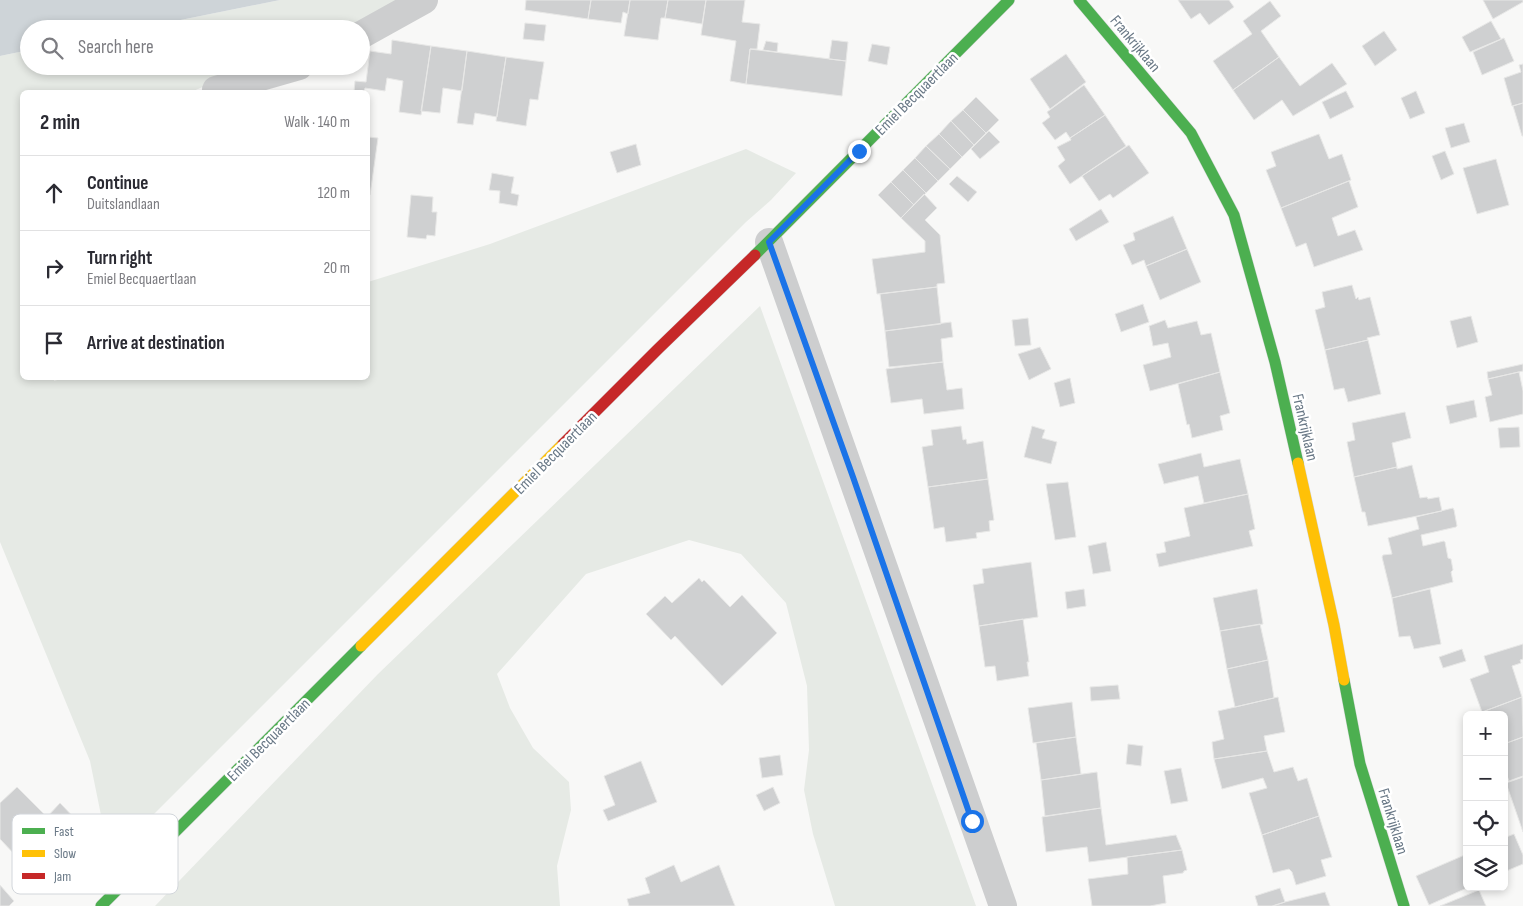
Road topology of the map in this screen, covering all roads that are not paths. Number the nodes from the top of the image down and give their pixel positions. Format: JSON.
{"nodes":[{"id":1,"x":424,"y":0,"type":"edge"},
{"id":2,"x":1009,"y":0,"type":"edge"},
{"id":3,"x":1079,"y":0,"type":"edge"},
{"id":4,"x":370,"y":30,"type":"edge"},
{"id":5,"x":268,"y":75,"type":"edge"},
{"id":6,"x":216,"y":90,"type":"dead end"},
{"id":7,"x":769,"y":242,"type":"junction"},
{"id":8,"x":178,"y":829,"type":"edge"},
{"id":9,"x":113,"y":894,"type":"edge"},
{"id":10,"x":101,"y":906,"type":"edge"},
{"id":11,"x":1003,"y":906,"type":"edge"},
{"id":12,"x":1404,"y":906,"type":"edge"}],
"edges":[{"from":1,"to":4,"type":"street"},
{"from":2,"to":7,"type":"street","name":"Emiel Becquaertlaan"},
{"from":3,"to":12,"type":"street","name":"Frankrijklaan"},
{"from":5,"to":6,"type":"street"},
{"from":7,"to":8,"type":"street","name":"Emiel Becquaertlaan"},
{"from":7,"to":11,"type":"street"},
{"from":9,"to":10,"type":"street","name":"Emiel Becquaertlaan"}]}
